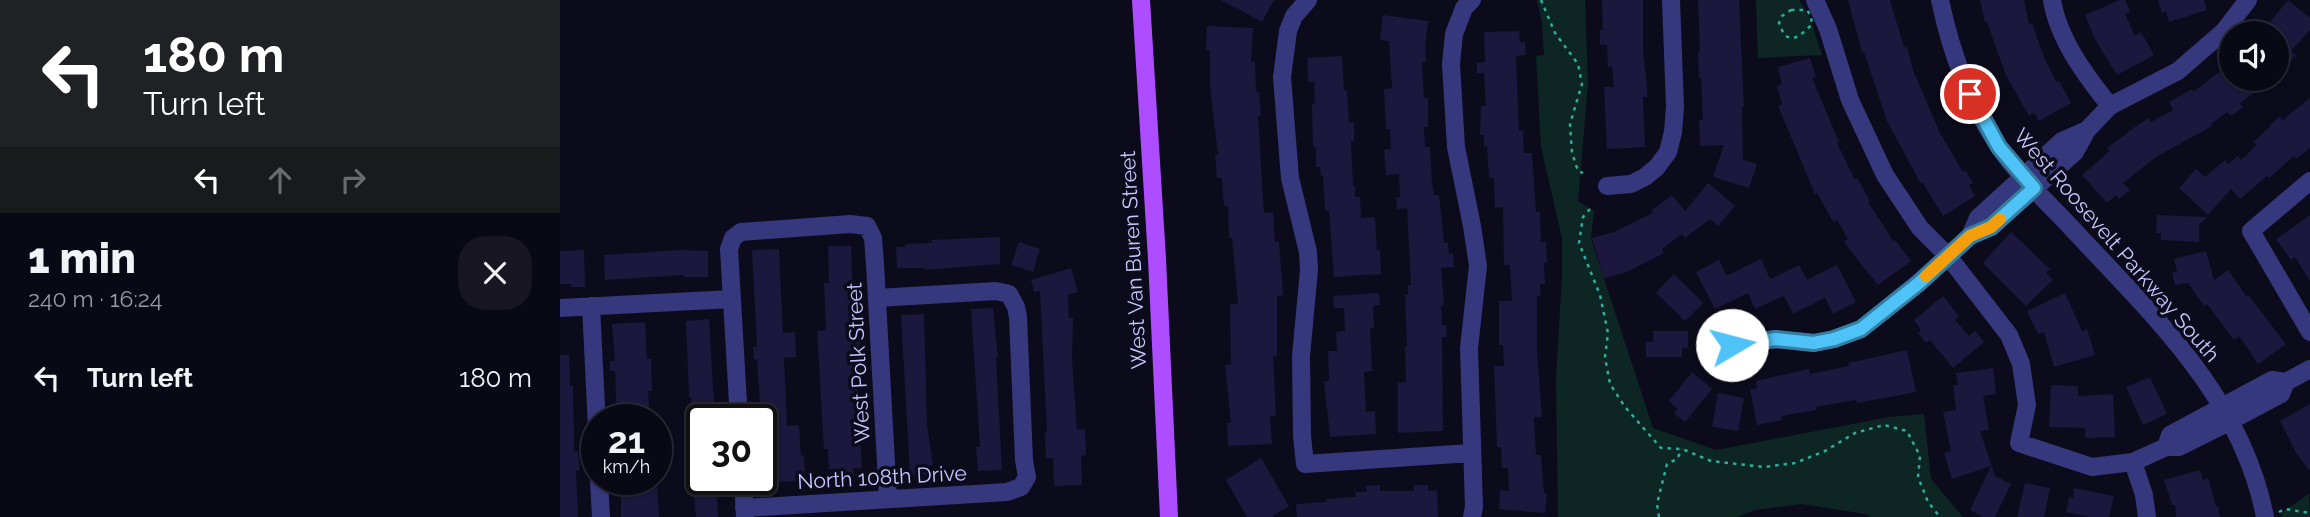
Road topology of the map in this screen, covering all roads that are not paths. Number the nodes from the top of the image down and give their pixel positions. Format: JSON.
{"nodes":[{"id":1,"x":1141,"y":0,"type":"edge"},
{"id":2,"x":1308,"y":0,"type":"edge"},
{"id":3,"x":1671,"y":0,"type":"edge"},
{"id":4,"x":1940,"y":0,"type":"edge"},
{"id":5,"x":2052,"y":0,"type":"edge"},
{"id":6,"x":2248,"y":0,"type":"edge"},
{"id":7,"x":1462,"y":3,"type":"edge"},
{"id":8,"x":1809,"y":5,"type":"edge"},
{"id":9,"x":2110,"y":106,"type":"junction"},
{"id":10,"x":2310,"y":181,"type":"edge"},
{"id":11,"x":2029,"y":183,"type":"junction"},
{"id":12,"x":1607,"y":186,"type":"dead end"},
{"id":13,"x":1948,"y":256,"type":"junction"},
{"id":14,"x":877,"y":298,"type":"junction"},
{"id":15,"x":732,"y":299,"type":"junction"},
{"id":16,"x":591,"y":306,"type":"junction"},
{"id":17,"x":560,"y":308,"type":"edge"},
{"id":18,"x":2310,"y":332,"type":"edge"},
{"id":19,"x":1732,"y":345,"type":"dead end"},
{"id":20,"x":2310,"y":369,"type":"edge"},
{"id":21,"x":596,"y":404,"type":"edge"},
{"id":22,"x":738,"y":404,"type":"edge"},
{"id":23,"x":2227,"y":413,"type":"junction"},
{"id":24,"x":1471,"y":453,"type":"junction"},
{"id":25,"x":2133,"y":461,"type":"junction"},
{"id":26,"x":600,"y":495,"type":"edge"},
{"id":27,"x":888,"y":499,"type":"junction"},
{"id":28,"x":744,"y":512,"type":"edge"},
{"id":29,"x":2270,"y":515,"type":"edge"},
{"id":30,"x":601,"y":517,"type":"edge"},
{"id":31,"x":1169,"y":517,"type":"edge"},
{"id":32,"x":1472,"y":517,"type":"edge"},
{"id":33,"x":2147,"y":517,"type":"edge"}],
"edges":[{"from":1,"to":31,"type":"main road","name":"West Van Buren Street"},
{"from":2,"to":24,"type":"street"},
{"from":3,"to":12,"type":"street"},
{"from":4,"to":11,"type":"street","name":"West Roosevelt Parkway South"},
{"from":5,"to":9,"type":"street"},
{"from":6,"to":9,"type":"street"},
{"from":7,"to":24,"type":"street"},
{"from":8,"to":13,"type":"street"},
{"from":9,"to":11,"type":"street"},
{"from":10,"to":18,"type":"street"},
{"from":11,"to":13,"type":"street"},
{"from":11,"to":23,"type":"street","name":"West Roosevelt Parkway South"},
{"from":13,"to":19,"type":"street"},
{"from":13,"to":25,"type":"street"},
{"from":14,"to":15,"type":"street","name":"West Polk Street"},
{"from":14,"to":27,"type":"street","name":"West Polk Street"},
{"from":14,"to":27,"type":"street","name":"North 108th Drive"},
{"from":15,"to":16,"type":"street"},
{"from":15,"to":22,"type":"street"},
{"from":16,"to":17,"type":"street"},
{"from":16,"to":21,"type":"street"},
{"from":20,"to":23,"type":"street"},
{"from":23,"to":25,"type":"street"},
{"from":23,"to":29,"type":"street","name":"West Roosevelt Parkway South"},
{"from":24,"to":32,"type":"street"},
{"from":25,"to":33,"type":"street"},
{"from":26,"to":30,"type":"street"},
{"from":27,"to":28,"type":"street","name":"North 108th Drive"}]}
